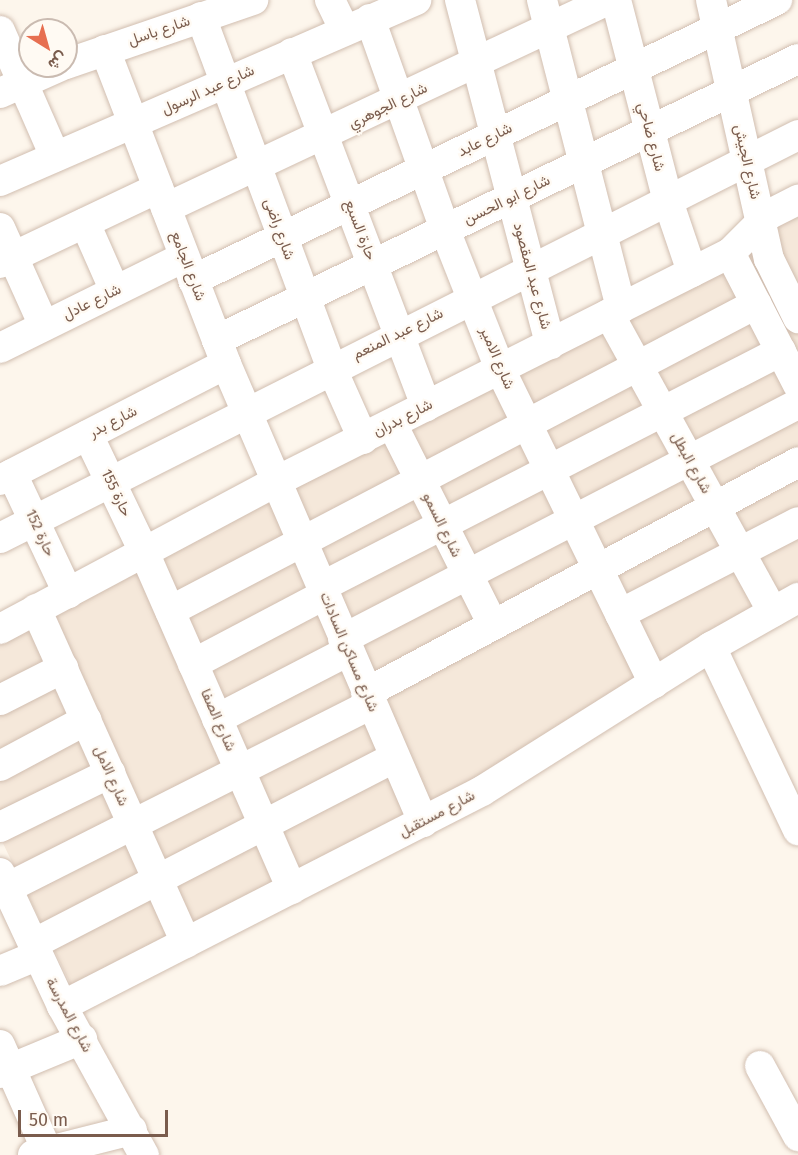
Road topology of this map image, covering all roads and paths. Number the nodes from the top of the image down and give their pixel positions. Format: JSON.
{"nodes":[{"id":1,"x":253,"y":0,"type":"edge"},
{"id":2,"x":330,"y":0,"type":"edge"},
{"id":3,"x":416,"y":0,"type":"edge"},
{"id":4,"x":460,"y":0,"type":"edge"},
{"id":5,"x":608,"y":0,"type":"edge"},
{"id":6,"x":616,"y":0,"type":"edge"},
{"id":7,"x":711,"y":0,"type":"edge"},
{"id":8,"x":777,"y":0,"type":"edge"},
{"id":9,"x":545,"y":14,"type":"edge"},
{"id":10,"x":201,"y":17,"type":"junction"},
{"id":11,"x":357,"y":25,"type":"junction"},
{"id":12,"x":717,"y":29,"type":"junction"},
{"id":13,"x":1,"y":37,"type":"edge"},
{"id":14,"x":105,"y":50,"type":"junction"},
{"id":15,"x":292,"y":53,"type":"junction"},
{"id":16,"x":798,"y":59,"type":"edge"},
{"id":17,"x":78,"y":60,"type":"edge"},
{"id":18,"x":476,"y":63,"type":"junction"},
{"id":19,"x":634,"y":69,"type":"junction"},
{"id":20,"x":35,"y":78,"type":"edge"},
{"id":21,"x":225,"y":83,"type":"junction"},
{"id":22,"x":12,"y":88,"type":"edge"},
{"id":23,"x":731,"y":91,"type":"junction"},
{"id":24,"x":398,"y":100,"type":"junction"},
{"id":25,"x":568,"y":100,"type":"junction"},
{"id":26,"x":133,"y":123,"type":"junction"},
{"id":27,"x":649,"y":131,"type":"junction"},
{"id":28,"x":495,"y":135,"type":"junction"},
{"id":29,"x":798,"y":135,"type":"edge"},
{"id":30,"x":325,"y":136,"type":"junction"},
{"id":31,"x":55,"y":156,"type":"junction"},
{"id":32,"x":747,"y":161,"type":"junction"},
{"id":33,"x":583,"y":163,"type":"junction"},
{"id":34,"x":256,"y":167,"type":"junction"},
{"id":35,"x":423,"y":170,"type":"junction"},
{"id":36,"x":0,"y":181,"type":"edge"},
{"id":37,"x":512,"y":197,"type":"junction"},
{"id":38,"x":162,"y":198,"type":"junction"},
{"id":39,"x":798,"y":200,"type":"edge"},
{"id":40,"x":668,"y":201,"type":"junction"},
{"id":41,"x":350,"y":205,"type":"junction"},
{"id":42,"x":761,"y":222,"type":"junction"},
{"id":43,"x":85,"y":223,"type":"junction"},
{"id":44,"x":0,"y":228,"type":"edge"},
{"id":45,"x":445,"y":230,"type":"junction"},
{"id":46,"x":602,"y":234,"type":"junction"},
{"id":47,"x":283,"y":237,"type":"junction"},
{"id":48,"x":730,"y":253,"type":"junction"},
{"id":49,"x":6,"y":260,"type":"edge"},
{"id":50,"x":373,"y":265,"type":"junction"},
{"id":51,"x":189,"y":268,"type":"junction"},
{"id":52,"x":530,"y":269,"type":"junction"},
{"id":53,"x":692,"y":272,"type":"junction"},
{"id":54,"x":115,"y":291,"type":"junction"},
{"id":55,"x":305,"y":298,"type":"junction"},
{"id":56,"x":472,"y":298,"type":"junction"},
{"id":57,"x":756,"y":304,"type":"junction"},
{"id":58,"x":615,"y":311,"type":"junction"},
{"id":59,"x":798,"y":318,"type":"edge"},
{"id":60,"x":44,"y":326,"type":"junction"},
{"id":61,"x":399,"y":334,"type":"junction"},
{"id":62,"x":550,"y":344,"type":"junction"},
{"id":63,"x":0,"y":348,"type":"edge"},
{"id":64,"x":781,"y":351,"type":"junction"},
{"id":65,"x":221,"y":352,"type":"junction"},
{"id":66,"x":637,"y":366,"type":"junction"},
{"id":67,"x":332,"y":367,"type":"junction"},
{"id":68,"x":500,"y":369,"type":"junction"},
{"id":69,"x":798,"y":385,"type":"edge"},
{"id":70,"x":798,"y":404,"type":"edge"},
{"id":71,"x":426,"y":406,"type":"junction"},
{"id":72,"x":662,"y":412,"type":"junction"},
{"id":73,"x":246,"y":413,"type":"junction"},
{"id":74,"x":393,"y":424,"type":"junction"},
{"id":75,"x":527,"y":424,"type":"junction"},
{"id":76,"x":88,"y":435,"type":"junction"},
{"id":77,"x":363,"y":439,"type":"junction"},
{"id":78,"x":689,"y":461,"type":"junction"},
{"id":79,"x":798,"y":462,"type":"edge"},
{"id":80,"x":549,"y":470,"type":"junction"},
{"id":81,"x":6,"y":477,"type":"edge"},
{"id":82,"x":420,"y":480,"type":"junction"},
{"id":83,"x":110,"y":482,"type":"junction"},
{"id":84,"x":275,"y":482,"type":"junction"},
{"id":85,"x":715,"y":507,"type":"junction"},
{"id":86,"x":574,"y":520,"type":"junction"},
{"id":87,"x":34,"y":521,"type":"junction"},
{"id":88,"x":798,"y":522,"type":"edge"},
{"id":89,"x":442,"y":524,"type":"junction"},
{"id":90,"x":0,"y":538,"type":"edge"},
{"id":91,"x":301,"y":542,"type":"junction"},
{"id":92,"x":144,"y":552,"type":"junction"},
{"id":93,"x":740,"y":552,"type":"junction"},
{"id":94,"x":598,"y":569,"type":"junction"},
{"id":95,"x":468,"y":575,"type":"junction"},
{"id":96,"x":322,"y":591,"type":"junction"},
{"id":97,"x":68,"y":592,"type":"junction"},
{"id":98,"x":785,"y":605,"type":"edge"},
{"id":99,"x":36,"y":609,"type":"junction"},
{"id":100,"x":170,"y":611,"type":"junction"},
{"id":101,"x":620,"y":615,"type":"junction"},
{"id":102,"x":493,"y":625,"type":"junction"},
{"id":103,"x":0,"y":629,"type":"edge"},
{"id":104,"x":346,"y":645,"type":"junction"},
{"id":105,"x":711,"y":647,"type":"junction"},
{"id":106,"x":193,"y":664,"type":"junction"},
{"id":107,"x":63,"y":668,"type":"junction"},
{"id":108,"x":654,"y":683,"type":"junction"},
{"id":109,"x":369,"y":698,"type":"junction"},
{"id":110,"x":0,"y":700,"type":"edge"},
{"id":111,"x":217,"y":718,"type":"junction"},
{"id":112,"x":86,"y":720,"type":"junction"},
{"id":113,"x":394,"y":757,"type":"junction"},
{"id":114,"x":0,"y":766,"type":"edge"},
{"id":115,"x":240,"y":770,"type":"junction"},
{"id":116,"x":110,"y":773,"type":"junction"},
{"id":117,"x":423,"y":822,"type":"junction"},
{"id":118,"x":133,"y":825,"type":"junction"},
{"id":119,"x":264,"y":825,"type":"junction"},
{"id":120,"x":0,"y":827,"type":"edge"},
{"id":121,"x":798,"y":830,"type":"edge"},
{"id":122,"x":158,"y":879,"type":"junction"},
{"id":123,"x":4,"y":881,"type":"edge"},
{"id":124,"x":292,"y":889,"type":"junction"},
{"id":125,"x":186,"y":943,"type":"junction"},
{"id":126,"x":36,"y":950,"type":"junction"},
{"id":127,"x":0,"y":971,"type":"edge"},
{"id":128,"x":62,"y":1006,"type":"junction"},
{"id":129,"x":82,"y":1039,"type":"junction"},
{"id":130,"x":3,"y":1062,"type":"edge"},
{"id":131,"x":760,"y":1066,"type":"dead end"},
{"id":132,"x":798,"y":1136,"type":"edge"},
{"id":133,"x":138,"y":1143,"type":"edge"},
{"id":134,"x":43,"y":1154,"type":"edge"}],
"edges":[{"from":1,"to":10,"type":"street","name":"شارع باسل"},
{"from":2,"to":11,"type":"street","name":"شارع الامير"},
{"from":3,"to":11,"type":"street","name":"شارع عبد الرسول"},
{"from":4,"to":18,"type":"street","name":"شارع عبد المقصود"},
{"from":5,"to":9,"type":"street","name":"شارع الجوهري"},
{"from":6,"to":19,"type":"street","name":"شارع ضاحي"},
{"from":7,"to":12,"type":"street","name":"شارع الجيش"},
{"from":8,"to":12,"type":"street","name":"شارع عابد"},
{"from":9,"to":18,"type":"street","name":"شارع الجوهري"},
{"from":9,"to":25,"type":"street","name":"شارع البطل"},
{"from":10,"to":14,"type":"street","name":"شارع باسل"},
{"from":10,"to":21,"type":"street","name":"شارع راضى"},
{"from":11,"to":15,"type":"street","name":"شارع عبد الرسول"},
{"from":11,"to":24,"type":"street","name":"شارع الامير"},
{"from":12,"to":19,"type":"street","name":"شارع عابد"},
{"from":12,"to":23,"type":"street","name":"شارع الجيش"},
{"from":13,"to":22,"type":"street"},
{"from":14,"to":17,"type":"street","name":"شارع باسل"},
{"from":14,"to":26,"type":"street","name":"شارع الجامع"},
{"from":15,"to":21,"type":"street","name":"شارع عبد الرسول"},
{"from":15,"to":30,"type":"street","name":"حارة السبع"},
{"from":16,"to":23,"type":"street","name":"شارع ابو الحسن"},
{"from":18,"to":24,"type":"street","name":"شارع الجوهري"},
{"from":18,"to":28,"type":"street","name":"شارع عبد المقصود"},
{"from":19,"to":25,"type":"street","name":"شارع عابد"},
{"from":19,"to":27,"type":"street","name":"شارع ضاحي"},
{"from":20,"to":22,"type":"street"},
{"from":21,"to":26,"type":"street","name":"شارع عبد الرسول"},
{"from":21,"to":34,"type":"street","name":"شارع راضى"},
{"from":22,"to":31,"type":"street"},
{"from":23,"to":27,"type":"street","name":"شارع ابو الحسن"},
{"from":23,"to":32,"type":"street","name":"شارع الجيش"},
{"from":24,"to":30,"type":"street","name":"شارع الجوهري"},
{"from":24,"to":35,"type":"street","name":"شارع الامير"},
{"from":25,"to":28,"type":"street","name":"شارع عابد"},
{"from":25,"to":33,"type":"street","name":"شارع البطل"},
{"from":26,"to":31,"type":"street","name":"شارع عبد الرسول"},
{"from":26,"to":38,"type":"street","name":"شارع الجامع"},
{"from":27,"to":33,"type":"street","name":"شارع ابو الحسن"},
{"from":27,"to":40,"type":"street","name":"شارع ضاحي"},
{"from":28,"to":35,"type":"street","name":"شارع عابد"},
{"from":28,"to":37,"type":"street","name":"شارع عبد المقصود"},
{"from":29,"to":32,"type":"street","name":"شارع عبد المنعم"},
{"from":30,"to":34,"type":"street","name":"شارع الجوهري"},
{"from":30,"to":41,"type":"street","name":"حارة السبع"},
{"from":31,"to":36,"type":"street","name":"شارع عبد الرسول"},
{"from":32,"to":40,"type":"street","name":"شارع عبد المنعم"},
{"from":32,"to":42,"type":"street","name":"شارع الجيش"},
{"from":33,"to":37,"type":"street","name":"شارع ابو الحسن"},
{"from":33,"to":46,"type":"street","name":"شارع البطل"},
{"from":34,"to":38,"type":"street","name":"شارع الجوهري"},
{"from":34,"to":47,"type":"street","name":"شارع راضى"},
{"from":35,"to":41,"type":"street","name":"شارع عابد"},
{"from":35,"to":45,"type":"street","name":"شارع الامير"},
{"from":37,"to":45,"type":"street","name":"شارع ابو الحسن"},
{"from":37,"to":52,"type":"street","name":"شارع عبد المقصود"},
{"from":38,"to":43,"type":"street","name":"شارع الجوهري"},
{"from":38,"to":51,"type":"street","name":"شارع الجامع"},
{"from":39,"to":42,"type":"street","name":"شارع بدران"},
{"from":40,"to":46,"type":"street","name":"شارع عبد المنعم"},
{"from":40,"to":53,"type":"street","name":"شارع ضاحي"},
{"from":41,"to":47,"type":"street","name":"شارع عابد"},
{"from":41,"to":50,"type":"street","name":"حارة السبع"},
{"from":42,"to":48,"type":"street","name":"شارع بدران"},
{"from":42,"to":59,"type":"street","name":"شارع الجيش"},
{"from":43,"to":49,"type":"street","name":"شارع الجوهري"},
{"from":43,"to":54,"type":"street"},
{"from":44,"to":49,"type":"street"},
{"from":45,"to":50,"type":"street","name":"شارع ابو الحسن"},
{"from":45,"to":56,"type":"street","name":"شارع الامير"},
{"from":46,"to":52,"type":"street","name":"شارع عبد المنعم"},
{"from":46,"to":58,"type":"street","name":"شارع البطل"},
{"from":47,"to":51,"type":"street","name":"شارع عابد"},
{"from":47,"to":55,"type":"street","name":"شارع راضى"},
{"from":48,"to":53,"type":"street","name":"شارع بدران"},
{"from":48,"to":57,"type":"street"},
{"from":49,"to":60,"type":"street"},
{"from":50,"to":55,"type":"street","name":"شارع ابو الحسن"},
{"from":50,"to":61,"type":"street","name":"حارة السبع"},
{"from":51,"to":54,"type":"street","name":"شارع عادل"},
{"from":51,"to":65,"type":"street","name":"شارع الجامع"},
{"from":52,"to":56,"type":"street","name":"شارع عبد المنعم"},
{"from":52,"to":62,"type":"street","name":"شارع عبد المقصود"},
{"from":53,"to":58,"type":"street","name":"شارع بدران"},
{"from":54,"to":60,"type":"street","name":"شارع عادل"},
{"from":55,"to":65,"type":"street","name":"شارع ابو الحسن"},
{"from":55,"to":67,"type":"street","name":"شارع راضى"},
{"from":56,"to":61,"type":"street","name":"شارع عبد المنعم"},
{"from":56,"to":68,"type":"street","name":"شارع الامير"},
{"from":57,"to":64,"type":"street"},
{"from":57,"to":66,"type":"street"},
{"from":58,"to":62,"type":"street","name":"شارع بدران"},
{"from":58,"to":66,"type":"street","name":"شارع البطل"},
{"from":60,"to":63,"type":"street","name":"شارع عادل"},
{"from":61,"to":67,"type":"street","name":"شارع عبد المنعم"},
{"from":61,"to":71,"type":"street","name":"حارة السبع"},
{"from":62,"to":68,"type":"street","name":"شارع بدران"},
{"from":64,"to":69,"type":"street"},
{"from":64,"to":72,"type":"street"},
{"from":65,"to":73,"type":"street","name":"شارع الجامع"},
{"from":65,"to":76,"type":"street","name":"شارع بدر"},
{"from":66,"to":72,"type":"street","name":"شارع البطل"},
{"from":66,"to":75,"type":"street"},
{"from":67,"to":73,"type":"street","name":"شارع عبد المنعم"},
{"from":67,"to":77,"type":"street","name":"شارع راضى"},
{"from":68,"to":71,"type":"street","name":"شارع بدران"},
{"from":68,"to":75,"type":"street","name":"شارع الامير"},
{"from":70,"to":78,"type":"street"},
{"from":71,"to":74,"type":"street","name":"شارع بدران"},
{"from":72,"to":78,"type":"street","name":"شارع البطل"},
{"from":72,"to":80,"type":"street"},
{"from":73,"to":83,"type":"street","name":"شارع عبد المنعم"},
{"from":73,"to":84,"type":"street","name":"شارع الجامع"},
{"from":74,"to":77,"type":"street","name":"شارع بدران"},
{"from":74,"to":82,"type":"street","name":"شارع السمو"},
{"from":75,"to":80,"type":"street","name":"شارع الامير"},
{"from":75,"to":82,"type":"street"},
{"from":76,"to":81,"type":"street","name":"شارع بدر"},
{"from":76,"to":83,"type":"street","name":"حارة 155"},
{"from":77,"to":84,"type":"street","name":"شارع بدران"},
{"from":78,"to":85,"type":"street","name":"شارع البطل"},
{"from":78,"to":86,"type":"street"},
{"from":79,"to":85,"type":"street"},
{"from":80,"to":86,"type":"street","name":"شارع الامير"},
{"from":80,"to":89,"type":"street"},
{"from":81,"to":87,"type":"street","name":"حارة 152"},
{"from":82,"to":89,"type":"street","name":"شارع السمو"},
{"from":82,"to":91,"type":"street"},
{"from":83,"to":87,"type":"street","name":"شارع عبد المنعم"},
{"from":83,"to":92,"type":"street","name":"حارة 155"},
{"from":84,"to":91,"type":"street","name":"شارع مساكن السادات"},
{"from":84,"to":92,"type":"street","name":"شارع بدران"},
{"from":85,"to":93,"type":"street","name":"شارع البطل"},
{"from":85,"to":94,"type":"street"},
{"from":86,"to":94,"type":"street","name":"شارع الامير"},
{"from":86,"to":95,"type":"street"},
{"from":87,"to":90,"type":"street","name":"شارع عبد المنعم"},
{"from":87,"to":97,"type":"street","name":"حارة 152"},
{"from":88,"to":93,"type":"street"},
{"from":89,"to":95,"type":"street","name":"شارع السمو"},
{"from":89,"to":96,"type":"street"},
{"from":91,"to":96,"type":"street","name":"شارع مساكن السادات"},
{"from":91,"to":100,"type":"street"},
{"from":92,"to":97,"type":"street","name":"شارع بدران"},
{"from":92,"to":100,"type":"street","name":"شارع الصفا"},
{"from":93,"to":98,"type":"street","name":"شارع البطل"},
{"from":93,"to":101,"type":"street"},
{"from":94,"to":101,"type":"street","name":"شارع الامير"},
{"from":94,"to":102,"type":"street"},
{"from":95,"to":102,"type":"street","name":"شارع السمو"},
{"from":95,"to":104,"type":"street"},
{"from":96,"to":104,"type":"street","name":"شارع مساكن السادات"},
{"from":96,"to":106,"type":"street"},
{"from":97,"to":99,"type":"street","name":"شارع بدران"},
{"from":98,"to":105,"type":"street","name":"شارع مستقبل"},
{"from":99,"to":103,"type":"street","name":"شارع بدران"},
{"from":99,"to":107,"type":"street","name":"شارع الامل"},
{"from":100,"to":106,"type":"street","name":"شارع الصفا"},
{"from":101,"to":108,"type":"street","name":"شارع الامير"},
{"from":102,"to":109,"type":"street"},
{"from":104,"to":109,"type":"street","name":"شارع مساكن السادات"},
{"from":104,"to":111,"type":"street"},
{"from":105,"to":108,"type":"street","name":"شارع مستقبل"},
{"from":105,"to":121,"type":"street"},
{"from":106,"to":111,"type":"street","name":"شارع الصفا"},
{"from":107,"to":110,"type":"street"},
{"from":107,"to":112,"type":"street","name":"شارع الامل"},
{"from":108,"to":117,"type":"street","name":"شارع مستقبل"},
{"from":109,"to":113,"type":"street","name":"شارع مساكن السادات"},
{"from":109,"to":115,"type":"street"},
{"from":111,"to":115,"type":"street","name":"شارع الصفا"},
{"from":112,"to":114,"type":"street"},
{"from":112,"to":116,"type":"street","name":"شارع الامل"},
{"from":113,"to":117,"type":"street","name":"شارع مساكن السادات"},
{"from":113,"to":119,"type":"street"},
{"from":115,"to":118,"type":"street"},
{"from":115,"to":119,"type":"street","name":"شارع الصفا"},
{"from":116,"to":118,"type":"street","name":"شارع الامل"},
{"from":116,"to":120,"type":"street"},
{"from":117,"to":124,"type":"street","name":"شارع مستقبل"},
{"from":118,"to":122,"type":"street","name":"شارع الامل"},
{"from":118,"to":123,"type":"street"},
{"from":119,"to":122,"type":"street"},
{"from":119,"to":124,"type":"street","name":"شارع الصفا"},
{"from":122,"to":125,"type":"street","name":"شارع الامل"},
{"from":122,"to":126,"type":"street"},
{"from":123,"to":126,"type":"street","name":"شارع المدرسة"},
{"from":124,"to":125,"type":"street","name":"شارع مستقبل"},
{"from":125,"to":128,"type":"street","name":"شارع مستقبل"},
{"from":126,"to":127,"type":"street"},
{"from":126,"to":128,"type":"street","name":"شارع المدرسة"},
{"from":128,"to":129,"type":"street","name":"شارع المدرسة"},
{"from":129,"to":130,"type":"street"},
{"from":129,"to":133,"type":"street","name":"شارع المدرسة"},
{"from":130,"to":134,"type":"street"},
{"from":131,"to":132,"type":"street"},
{"from":133,"to":134,"type":"street"}]}
